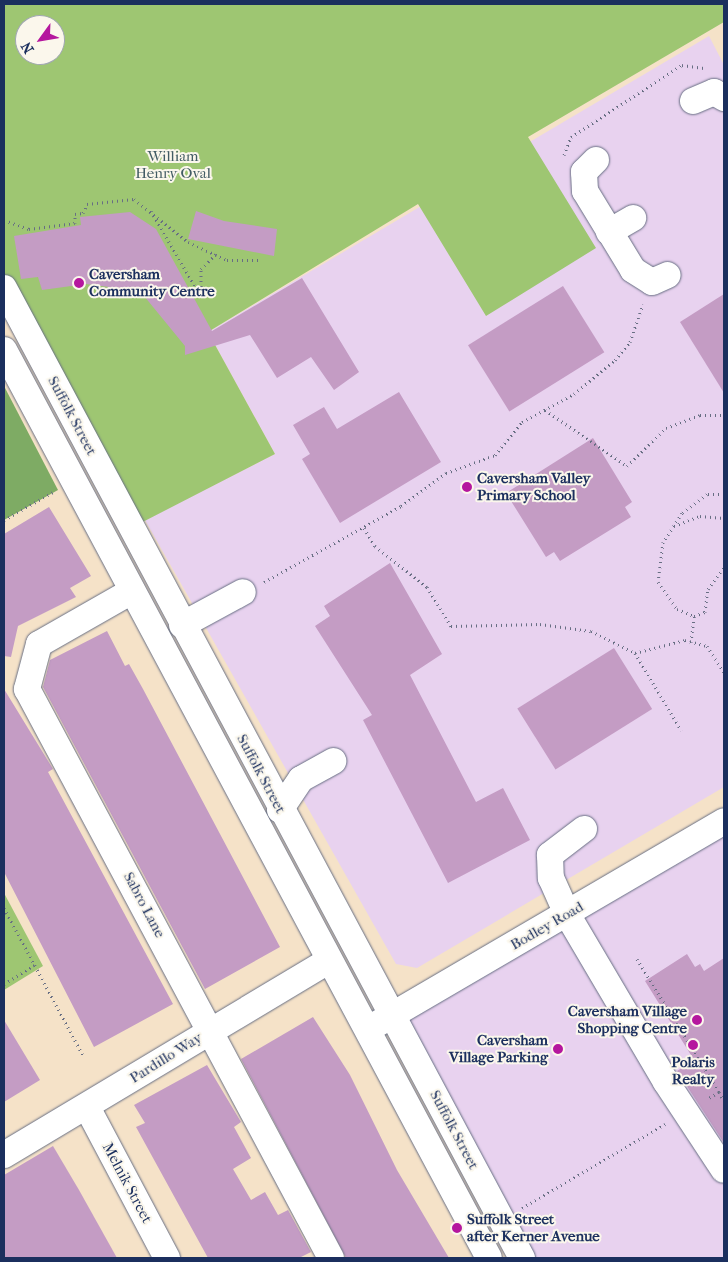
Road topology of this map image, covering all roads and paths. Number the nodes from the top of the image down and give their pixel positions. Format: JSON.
{"nodes":[{"id":1,"x":724,"y":98,"type":"edge"},
{"id":2,"x":694,"y":101,"type":"dead end"},
{"id":3,"x":596,"y":160,"type":"dead end"},
{"id":4,"x":148,"y":207,"type":"junction"},
{"id":5,"x":633,"y":218,"type":"dead end"},
{"id":6,"x":4,"y":220,"type":"edge"},
{"id":7,"x":609,"y":232,"type":"junction"},
{"id":8,"x":216,"y":254,"type":"junction"},
{"id":9,"x":258,"y":260,"type":"dead end"},
{"id":10,"x":658,"y":278,"type":"joint"},
{"id":11,"x":4,"y":288,"type":"edge"},
{"id":12,"x":4,"y":350,"type":"edge"},
{"id":13,"x":545,"y":410,"type":"junction"},
{"id":14,"x":724,"y":415,"type":"edge"},
{"id":15,"x":53,"y":481,"type":"dead end"},
{"id":16,"x":724,"y":494,"type":"edge"},
{"id":17,"x":724,"y":518,"type":"edge"},
{"id":18,"x":4,"y":520,"type":"edge"},
{"id":19,"x":674,"y":526,"type":"junction"},
{"id":20,"x":364,"y":528,"type":"junction"},
{"id":21,"x":724,"y":567,"type":"edge"},
{"id":22,"x":132,"y":591,"type":"junction"},
{"id":23,"x":243,"y":592,"type":"joint"},
{"id":24,"x":694,"y":616,"type":"junction"},
{"id":25,"x":182,"y":625,"type":"junction"},
{"id":26,"x":691,"y":642,"type":"junction"},
{"id":27,"x":636,"y":653,"type":"junction"},
{"id":28,"x":724,"y":672,"type":"edge"},
{"id":29,"x":681,"y":730,"type":"dead end"},
{"id":30,"x":333,"y":761,"type":"dead end"},
{"id":31,"x":280,"y":810,"type":"junction"},
{"id":32,"x":724,"y":822,"type":"edge"},
{"id":33,"x":584,"y":829,"type":"dead end"},
{"id":34,"x":4,"y":908,"type":"edge"},
{"id":35,"x":568,"y":914,"type":"junction"},
{"id":36,"x":637,"y":958,"type":"dead end"},
{"id":37,"x":328,"y":961,"type":"junction"},
{"id":38,"x":36,"y":965,"type":"junction"},
{"id":39,"x":4,"y":984,"type":"edge"},
{"id":40,"x":392,"y":1015,"type":"junction"},
{"id":41,"x":368,"y":1029,"type":"junction"},
{"id":42,"x":210,"y":1030,"type":"junction"},
{"id":43,"x":84,"y":1057,"type":"dead end"},
{"id":44,"x":719,"y":1092,"type":"junction"},
{"id":45,"x":724,"y":1101,"type":"edge"},
{"id":46,"x":87,"y":1107,"type":"junction"},
{"id":47,"x":684,"y":1112,"type":"junction"},
{"id":48,"x":4,"y":1154,"type":"edge"},
{"id":49,"x":724,"y":1170,"type":"edge"},
{"id":50,"x":517,"y":1211,"type":"dead end"},
{"id":51,"x":167,"y":1258,"type":"edge"},
{"id":52,"x":331,"y":1258,"type":"edge"},
{"id":53,"x":490,"y":1258,"type":"edge"},
{"id":54,"x":522,"y":1258,"type":"edge"}],
"edges":[{"from":1,"to":2,"type":"street"},
{"from":3,"to":7,"type":"street"},
{"from":4,"to":6,"type":"path"},
{"from":4,"to":8,"type":"path"},
{"from":4,"to":8,"type":"path"},
{"from":5,"to":7,"type":"street"},
{"from":7,"to":10,"type":"street"},
{"from":8,"to":9,"type":"path"},
{"from":10,"to":13,"type":"path"},
{"from":11,"to":25,"type":"street","name":"Suffolk Street"},
{"from":12,"to":22,"type":"street","name":"Suffolk Street"},
{"from":13,"to":14,"type":"path"},
{"from":13,"to":20,"type":"path"},
{"from":15,"to":18,"type":"path"},
{"from":16,"to":19,"type":"path"},
{"from":17,"to":19,"type":"path"},
{"from":19,"to":24,"type":"path"},
{"from":20,"to":23,"type":"path"},
{"from":20,"to":27,"type":"path"},
{"from":21,"to":24,"type":"path"},
{"from":22,"to":37,"type":"street","name":"Suffolk Street"},
{"from":22,"to":42,"type":"street","name":"Sabro Lane"},
{"from":23,"to":25,"type":"street"},
{"from":24,"to":26,"type":"path"},
{"from":25,"to":31,"type":"street","name":"Suffolk Street"},
{"from":26,"to":27,"type":"path"},
{"from":26,"to":28,"type":"path"},
{"from":27,"to":29,"type":"path"},
{"from":30,"to":31,"type":"street"},
{"from":31,"to":40,"type":"street","name":"Suffolk Street"},
{"from":32,"to":35,"type":"street","name":"Bodley Road"},
{"from":33,"to":35,"type":"street"},
{"from":34,"to":38,"type":"path"},
{"from":35,"to":40,"type":"street","name":"Bodley Road"},
{"from":35,"to":47,"type":"street"},
{"from":36,"to":44,"type":"path"},
{"from":37,"to":41,"type":"street","name":"Suffolk Street"},
{"from":37,"to":42,"type":"street","name":"Pardillo Way"},
{"from":38,"to":39,"type":"path"},
{"from":38,"to":43,"type":"path"},
{"from":40,"to":41,"type":"street","name":"Bodley Road"},
{"from":40,"to":54,"type":"street","name":"Suffolk Street"},
{"from":41,"to":53,"type":"street","name":"Suffolk Street"},
{"from":42,"to":46,"type":"street","name":"Pardillo Way"},
{"from":42,"to":52,"type":"street","name":"Sabro Lane"},
{"from":44,"to":45,"type":"path"},
{"from":44,"to":47,"type":"path"},
{"from":46,"to":48,"type":"street","name":"Pardillo Way"},
{"from":46,"to":51,"type":"street","name":"Melnik Street"},
{"from":47,"to":49,"type":"street"},
{"from":47,"to":50,"type":"path"}]}
